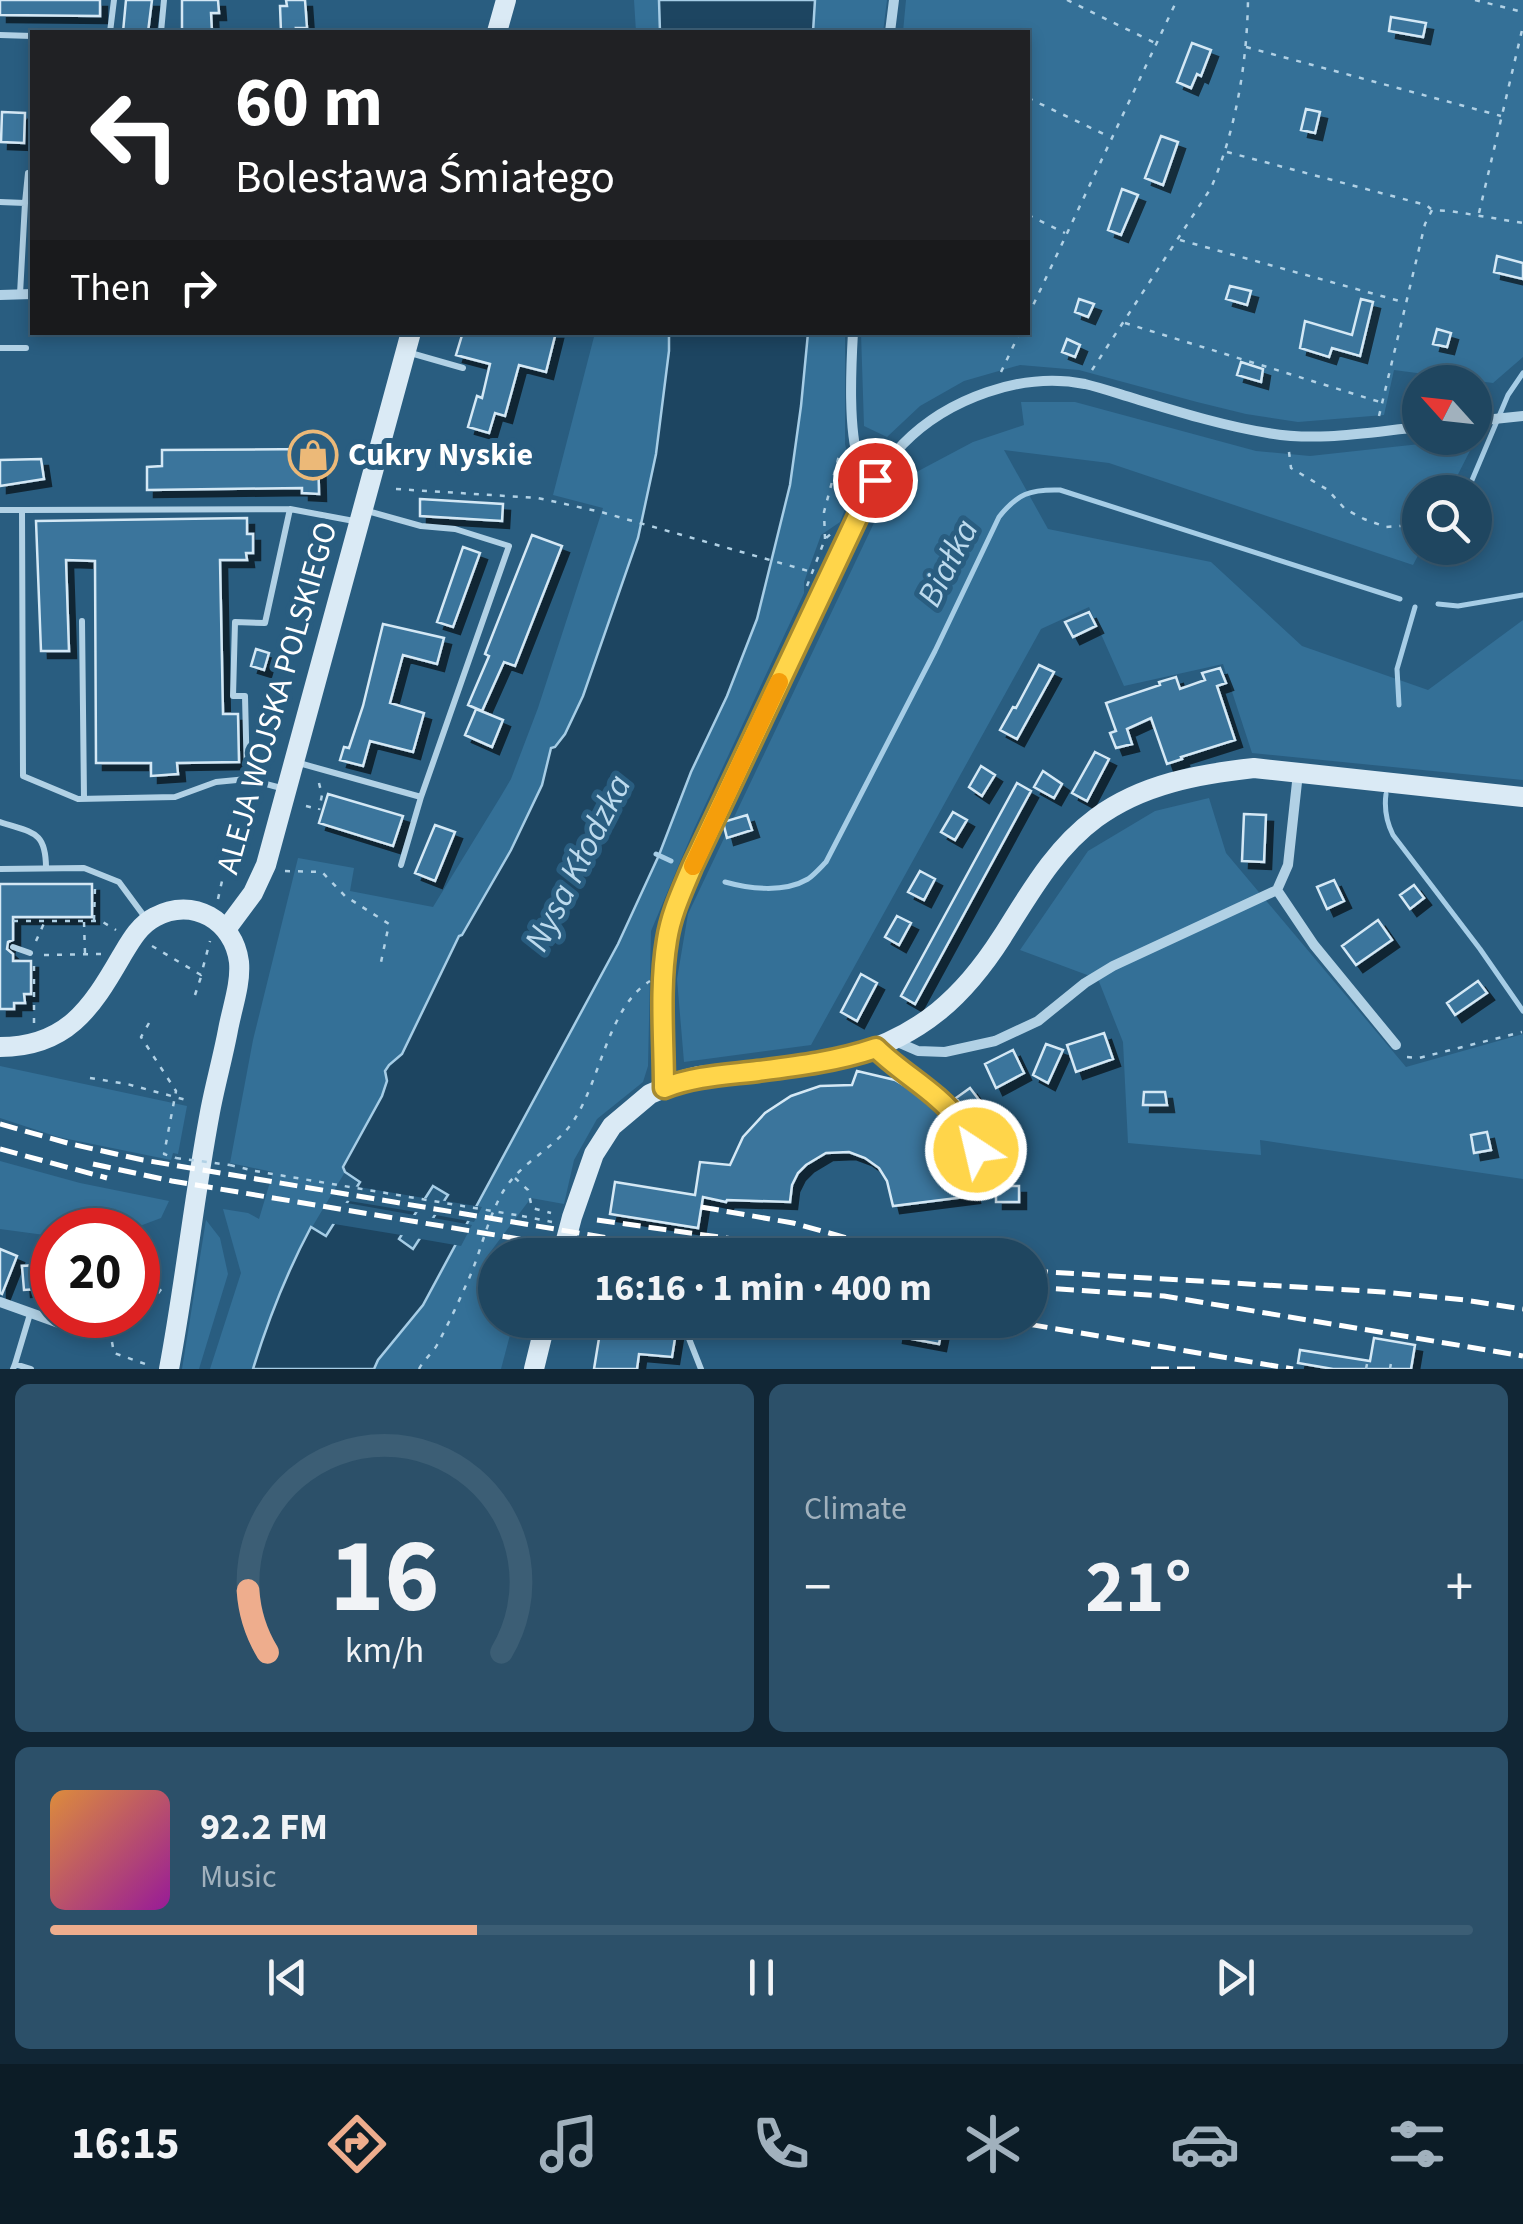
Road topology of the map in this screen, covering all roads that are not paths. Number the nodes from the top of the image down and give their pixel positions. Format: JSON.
{"nodes":[{"id":1,"x":114,"y":0,"type":"edge"},
{"id":2,"x":164,"y":0,"type":"edge"},
{"id":3,"x":506,"y":0,"type":"edge"},
{"id":4,"x":894,"y":0,"type":"edge"},
{"id":5,"x":110,"y":30,"type":"edge"},
{"id":6,"x":161,"y":30,"type":"edge"},
{"id":7,"x":498,"y":30,"type":"edge"},
{"id":8,"x":890,"y":30,"type":"edge"},
{"id":9,"x":0,"y":35,"type":"edge"},
{"id":10,"x":30,"y":36,"type":"edge"},
{"id":11,"x":28,"y":173,"type":"dead end"},
{"id":12,"x":0,"y":202,"type":"edge"},
{"id":13,"x":25,"y":203,"type":"junction"},
{"id":14,"x":26,"y":294,"type":"edge"},
{"id":15,"x":0,"y":295,"type":"edge"},
{"id":16,"x":852,"y":335,"type":"edge"},
{"id":17,"x":409,"y":342,"type":"edge"},
{"id":18,"x":0,"y":348,"type":"edge"},
{"id":19,"x":26,"y":348,"type":"dead end"},
{"id":20,"x":463,"y":368,"type":"dead end"},
{"id":21,"x":1518,"y":416,"type":"edge"},
{"id":22,"x":1492,"y":419,"type":"edge"},
{"id":23,"x":1402,"y":429,"type":"edge"},
{"id":24,"x":875,"y":480,"type":"junction"},
{"id":25,"x":290,"y":508,"type":"junction"},
{"id":26,"x":0,"y":510,"type":"edge"},
{"id":27,"x":22,"y":510,"type":"junction"},
{"id":28,"x":361,"y":516,"type":"junction"},
{"id":29,"x":82,"y":621,"type":"dead end"},
{"id":30,"x":294,"y":762,"type":"junction"},
{"id":31,"x":1298,"y":772,"type":"junction"},
{"id":32,"x":248,"y":779,"type":"junction"},
{"id":33,"x":287,"y":790,"type":"junction"},
{"id":34,"x":422,"y":796,"type":"junction"},
{"id":35,"x":1523,"y":796,"type":"edge"},
{"id":36,"x":84,"y":798,"type":"junction"},
{"id":37,"x":0,"y":822,"type":"edge"},
{"id":38,"x":400,"y":865,"type":"dead end"},
{"id":39,"x":46,"y":868,"type":"junction"},
{"id":40,"x":0,"y":869,"type":"edge"},
{"id":41,"x":1277,"y":890,"type":"junction"},
{"id":42,"x":148,"y":922,"type":"junction"},
{"id":43,"x":226,"y":928,"type":"junction"},
{"id":44,"x":13,"y":947,"type":"dead end"},
{"id":45,"x":32,"y":954,"type":"road end"},
{"id":46,"x":885,"y":1044,"type":"junction"},
{"id":47,"x":1396,"y":1045,"type":"road end"},
{"id":48,"x":0,"y":1046,"type":"edge"},
{"id":49,"x":664,"y":1088,"type":"junction"},
{"id":50,"x":976,"y":1150,"type":"dead end"},
{"id":51,"x":567,"y":1238,"type":"edge"},
{"id":52,"x":0,"y":1302,"type":"edge"},
{"id":53,"x":30,"y":1314,"type":"joint"},
{"id":54,"x":542,"y":1338,"type":"edge"},
{"id":55,"x":689,"y":1338,"type":"edge"},
{"id":56,"x":14,"y":1367,"type":"edge"},
{"id":57,"x":159,"y":1367,"type":"edge"},
{"id":58,"x":31,"y":1369,"type":"edge"},
{"id":59,"x":534,"y":1369,"type":"edge"},
{"id":60,"x":701,"y":1369,"type":"edge"}],
"edges":[{"from":1,"to":5,"type":"lane"},
{"from":2,"to":6,"type":"lane"},
{"from":3,"to":7,"type":"street"},
{"from":4,"to":8,"type":"street"},
{"from":9,"to":10,"type":"lane"},
{"from":11,"to":13,"type":"lane"},
{"from":12,"to":13,"type":"lane"},
{"from":13,"to":14,"type":"lane"},
{"from":14,"to":15,"type":"street"},
{"from":16,"to":24,"type":"street"},
{"from":17,"to":20,"type":"lane"},
{"from":17,"to":28,"type":"street","name":"ALEJA WOJSKA POLSKIEGO"},
{"from":18,"to":19,"type":"lane"},
{"from":21,"to":22,"type":"street"},
{"from":23,"to":24,"type":"street"},
{"from":24,"to":49,"type":"street"},
{"from":25,"to":27,"type":"lane"},
{"from":25,"to":28,"type":"lane"},
{"from":25,"to":32,"type":"lane"},
{"from":26,"to":27,"type":"lane"},
{"from":27,"to":36,"type":"lane"},
{"from":28,"to":30,"type":"street","name":"ALEJA WOJSKA POLSKIEGO"},
{"from":28,"to":34,"type":"lane"},
{"from":29,"to":36,"type":"lane"},
{"from":30,"to":33,"type":"street","name":"ALEJA WOJSKA POLSKIEGO"},
{"from":30,"to":34,"type":"lane"},
{"from":31,"to":35,"type":"street"},
{"from":31,"to":41,"type":"street"},
{"from":31,"to":46,"type":"street"},
{"from":32,"to":33,"type":"lane"},
{"from":32,"to":36,"type":"lane"},
{"from":33,"to":43,"type":"street","name":"ALEJA WOJSKA POLSKIEGO"},
{"from":34,"to":38,"type":"lane"},
{"from":37,"to":39,"type":"lane"},
{"from":39,"to":40,"type":"lane"},
{"from":39,"to":42,"type":"lane"},
{"from":41,"to":46,"type":"street"},
{"from":41,"to":47,"type":"street"},
{"from":42,"to":43,"type":"street"},
{"from":42,"to":48,"type":"street"},
{"from":43,"to":57,"type":"street"},
{"from":44,"to":45,"type":"lane"},
{"from":46,"to":49,"type":"street"},
{"from":46,"to":50,"type":"lane"},
{"from":49,"to":51,"type":"street"},
{"from":52,"to":53,"type":"street"},
{"from":53,"to":56,"type":"lane"},
{"from":54,"to":59,"type":"street"},
{"from":55,"to":60,"type":"lane"},
{"from":56,"to":58,"type":"lane"}]}
